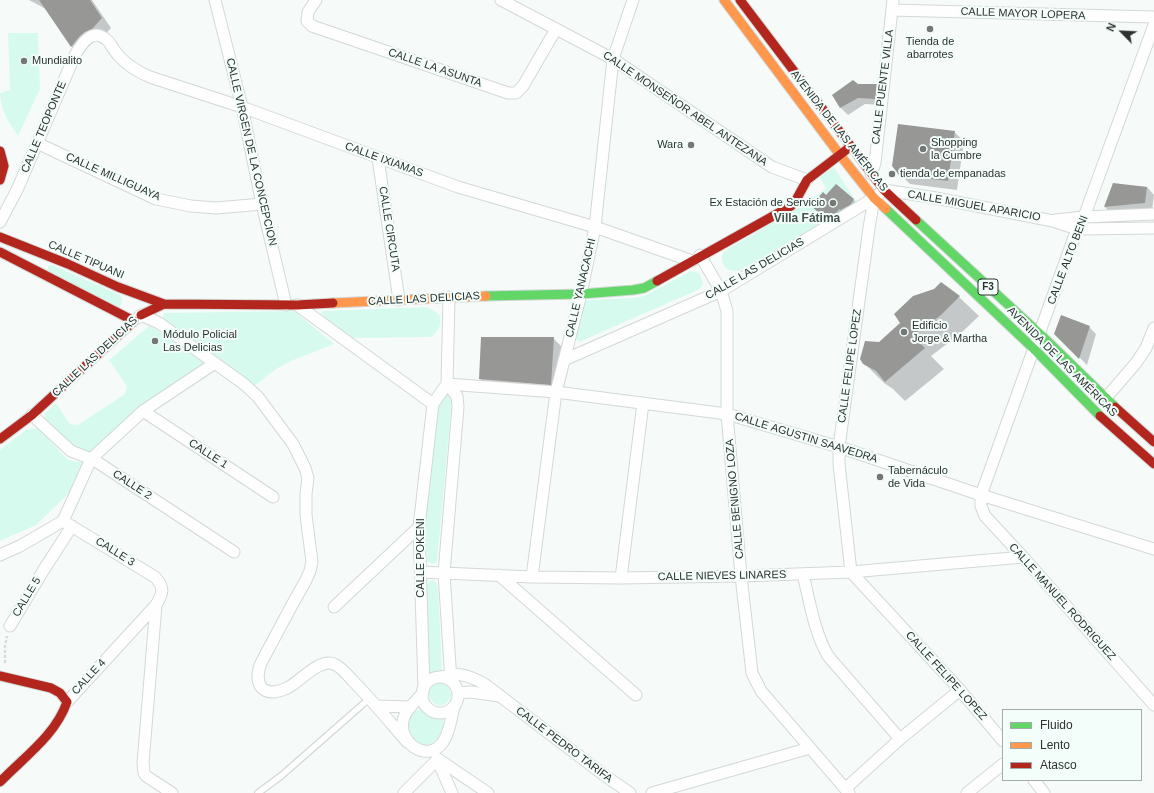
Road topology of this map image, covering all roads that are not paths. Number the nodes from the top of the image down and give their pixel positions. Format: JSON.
{"nodes":[{"id":1,"x":215,"y":0,"type":"edge"},
{"id":2,"x":316,"y":0,"type":"edge"},
{"id":3,"x":501,"y":0,"type":"edge"},
{"id":4,"x":633,"y":0,"type":"edge"},
{"id":5,"x":724,"y":0,"type":"edge"},
{"id":6,"x":740,"y":0,"type":"edge"},
{"id":7,"x":893,"y":5,"type":"edge"},
{"id":8,"x":1154,"y":17,"type":"edge"},
{"id":9,"x":1154,"y":25,"type":"edge"},
{"id":10,"x":556,"y":29,"type":"junction"},
{"id":11,"x":92,"y":36,"type":"joint"},
{"id":12,"x":613,"y":59,"type":"junction"},
{"id":13,"x":242,"y":107,"type":"junction"},
{"id":14,"x":37,"y":143,"type":"junction"},
{"id":15,"x":850,"y":147,"type":"junction"},
{"id":16,"x":0,"y":151,"type":"edge"},
{"id":17,"x":840,"y":155,"type":"junction"},
{"id":18,"x":378,"y":158,"type":"junction"},
{"id":19,"x":871,"y":174,"type":"junction"},
{"id":20,"x":0,"y":180,"type":"edge"},
{"id":21,"x":807,"y":180,"type":"junction"},
{"id":22,"x":884,"y":190,"type":"junction"},
{"id":23,"x":874,"y":198,"type":"junction"},
{"id":24,"x":262,"y":204,"type":"junction"},
{"id":25,"x":1154,"y":214,"type":"edge"},
{"id":26,"x":1084,"y":217,"type":"junction"},
{"id":27,"x":1053,"y":221,"type":"junction"},
{"id":28,"x":0,"y":222,"type":"edge"},
{"id":29,"x":595,"y":227,"type":"junction"},
{"id":30,"x":1154,"y":228,"type":"edge"},
{"id":31,"x":1077,"y":229,"type":"junction"},
{"id":32,"x":0,"y":237,"type":"edge"},
{"id":33,"x":0,"y":252,"type":"edge"},
{"id":34,"x":696,"y":258,"type":"junction"},
{"id":35,"x":721,"y":291,"type":"junction"},
{"id":36,"x":581,"y":294,"type":"junction"},
{"id":37,"x":449,"y":297,"type":"junction"},
{"id":38,"x":399,"y":300,"type":"junction"},
{"id":39,"x":164,"y":304,"type":"junction"},
{"id":40,"x":292,"y":305,"type":"junction"},
{"id":41,"x":138,"y":318,"type":"junction"},
{"id":42,"x":1154,"y":328,"type":"edge"},
{"id":43,"x":1040,"y":334,"type":"junction"},
{"id":44,"x":1034,"y":349,"type":"junction"},
{"id":45,"x":564,"y":360,"type":"junction"},
{"id":46,"x":215,"y":363,"type":"junction"},
{"id":47,"x":447,"y":384,"type":"junction"},
{"id":48,"x":556,"y":392,"type":"junction"},
{"id":49,"x":1106,"y":399,"type":"junction"},
{"id":50,"x":643,"y":402,"type":"junction"},
{"id":51,"x":433,"y":404,"type":"junction"},
{"id":52,"x":143,"y":411,"type":"junction"},
{"id":53,"x":727,"y":414,"type":"junction"},
{"id":54,"x":32,"y":415,"type":"junction"},
{"id":55,"x":0,"y":439,"type":"edge"},
{"id":56,"x":1154,"y":442,"type":"edge"},
{"id":57,"x":839,"y":447,"type":"junction"},
{"id":58,"x":91,"y":459,"type":"junction"},
{"id":59,"x":1154,"y":464,"type":"edge"},
{"id":60,"x":981,"y":495,"type":"junction"},
{"id":61,"x":273,"y":497,"type":"dead end"},
{"id":62,"x":67,"y":523,"type":"junction"},
{"id":63,"x":419,"y":527,"type":"junction"},
{"id":64,"x":1154,"y":549,"type":"edge"},
{"id":65,"x":234,"y":552,"type":"dead end"},
{"id":66,"x":0,"y":554,"type":"edge"},
{"id":67,"x":1023,"y":557,"type":"junction"},
{"id":68,"x":421,"y":572,"type":"junction"},
{"id":69,"x":851,"y":572,"type":"junction"},
{"id":70,"x":444,"y":573,"type":"junction"},
{"id":71,"x":803,"y":574,"type":"junction"},
{"id":72,"x":499,"y":575,"type":"junction"},
{"id":73,"x":741,"y":576,"type":"junction"},
{"id":74,"x":532,"y":577,"type":"junction"},
{"id":75,"x":621,"y":578,"type":"junction"},
{"id":76,"x":162,"y":589,"type":"joint"},
{"id":77,"x":156,"y":605,"type":"junction"},
{"id":78,"x":334,"y":607,"type":"dead end"},
{"id":79,"x":10,"y":626,"type":"road end"},
{"id":80,"x":2,"y":676,"type":"edge"},
{"id":81,"x":448,"y":678,"type":"junction"},
{"id":82,"x":960,"y":690,"type":"junction"},
{"id":83,"x":424,"y":691,"type":"junction"},
{"id":84,"x":458,"y":693,"type":"junction"},
{"id":85,"x":499,"y":696,"type":"junction"},
{"id":86,"x":636,"y":696,"type":"dead end"},
{"id":87,"x":67,"y":702,"type":"junction"},
{"id":88,"x":373,"y":702,"type":"junction"},
{"id":89,"x":1154,"y":705,"type":"edge"},
{"id":90,"x":409,"y":707,"type":"junction"},
{"id":91,"x":454,"y":707,"type":"junction"},
{"id":92,"x":900,"y":739,"type":"junction"},
{"id":93,"x":1002,"y":740,"type":"edge"},
{"id":94,"x":407,"y":742,"type":"junction"},
{"id":95,"x":810,"y":748,"type":"junction"},
{"id":96,"x":436,"y":755,"type":"junction"},
{"id":97,"x":1002,"y":765,"type":"edge"},
{"id":98,"x":1035,"y":781,"type":"edge"},
{"id":99,"x":0,"y":782,"type":"edge"},
{"id":100,"x":847,"y":791,"type":"edge"},
{"id":101,"x":172,"y":793,"type":"edge"},
{"id":102,"x":258,"y":793,"type":"edge"},
{"id":103,"x":404,"y":793,"type":"edge"},
{"id":104,"x":452,"y":793,"type":"edge"},
{"id":105,"x":488,"y":793,"type":"edge"},
{"id":106,"x":630,"y":793,"type":"edge"},
{"id":107,"x":652,"y":793,"type":"edge"},
{"id":108,"x":966,"y":793,"type":"edge"},
{"id":109,"x":1044,"y":793,"type":"edge"}],
"edges":[{"from":1,"to":13,"type":"street","name":"CALLE VIRGEN DE LA CONCEPCION"},
{"from":2,"to":10,"type":"street","name":"CALLE LA ASUNTA"},
{"from":3,"to":10,"type":"street","name":"CALLE MONSEÑOR ABEL ANTEZANA"},
{"from":4,"to":12,"type":"street","name":"CALLE YANACACHI"},
{"from":5,"to":17,"type":"street","name":"AVENIDA DE LAS AMÉRICAS","number":"F3"},
{"from":6,"to":15,"type":"street","name":"AVENIDA DE LAS AMÉRICAS","number":"F3"},
{"from":7,"to":8,"type":"street","name":"CALLE MAYOR LOPERA"},
{"from":7,"to":19,"type":"street","name":"CALLE PUENTE VILLA"},
{"from":9,"to":26,"type":"street","name":"CALLE ALTO BENI"},
{"from":10,"to":12,"type":"street","name":"CALLE MONSEÑOR ABEL ANTEZANA"},
{"from":11,"to":13,"type":"street","name":"CALLE IXIAMAS"},
{"from":11,"to":14,"type":"street","name":"CALLE TEOPONTE"},
{"from":12,"to":21,"type":"street","name":"CALLE MONSEÑOR ABEL ANTEZANA"},
{"from":12,"to":29,"type":"street","name":"CALLE YANACACHI"},
{"from":13,"to":18,"type":"street","name":"CALLE IXIAMAS"},
{"from":13,"to":24,"type":"street","name":"CALLE VIRGEN DE LA CONCEPCION"},
{"from":14,"to":24,"type":"street","name":"CALLE MILLIGUAYA"},
{"from":14,"to":28,"type":"street","name":"CALLE TEOPONTE"},
{"from":15,"to":17,"type":"street","name":"CALLE LAS DELICIAS"},
{"from":15,"to":19,"type":"street","name":"AVENIDA DE LAS AMÉRICAS","number":"F3"},
{"from":16,"to":20,"type":"street"},
{"from":17,"to":21,"type":"street","name":"CALLE LAS DELICIAS"},
{"from":17,"to":23,"type":"street","name":"AVENIDA DE LAS AMÉRICAS","number":"F3"},
{"from":18,"to":29,"type":"street","name":"CALLE IXIAMAS"},
{"from":18,"to":38,"type":"street","name":"CALLE CIRCUTA"},
{"from":19,"to":22,"type":"street","name":"AVENIDA DE LAS AMÉRICAS","number":"F3"},
{"from":21,"to":34,"type":"street","name":"CALLE LAS DELICIAS"},
{"from":22,"to":23,"type":"street"},
{"from":22,"to":27,"type":"street","name":"CALLE MIGUEL APARICIO"},
{"from":22,"to":43,"type":"street","name":"AVENIDA DE LAS AMÉRICAS","number":"F3"},
{"from":23,"to":35,"type":"street","name":"CALLE LAS DELICIAS"},
{"from":23,"to":44,"type":"street","name":"AVENIDA DE LAS AMÉRICAS","number":"F3"},
{"from":23,"to":57,"type":"street","name":"CALLE FELIPE LOPEZ"},
{"from":24,"to":40,"type":"street","name":"CALLE VIRGEN DE LA CONCEPCION"},
{"from":25,"to":26,"type":"street","name":"CALLE MIGUEL APARICIO"},
{"from":26,"to":27,"type":"street","name":"CALLE MIGUEL APARICIO"},
{"from":26,"to":31,"type":"street","name":"CALLE ALTO BENI"},
{"from":27,"to":31,"type":"street","name":"CALLE MIGUEL APARICIO"},
{"from":29,"to":34,"type":"street","name":"CALLE IXIAMAS"},
{"from":29,"to":36,"type":"street","name":"CALLE YANACACHI"},
{"from":30,"to":31,"type":"street","name":"CALLE MIGUEL APARICIO"},
{"from":31,"to":43,"type":"street","name":"CALLE ALTO BENI"},
{"from":32,"to":39,"type":"street","name":"CALLE TIPUANI"},
{"from":33,"to":41,"type":"street"},
{"from":34,"to":35,"type":"street"},
{"from":34,"to":36,"type":"street","name":"CALLE LAS DELICIAS"},
{"from":35,"to":45,"type":"street","name":"CALLE LAS DELICIAS"},
{"from":35,"to":53,"type":"street","name":"CALLE BENIGNO LOZA"},
{"from":36,"to":37,"type":"street","name":"CALLE LAS DELICIAS"},
{"from":36,"to":45,"type":"street","name":"CALLE YANACACHI"},
{"from":37,"to":38,"type":"street","name":"CALLE LAS DELICIAS"},
{"from":37,"to":47,"type":"street"},
{"from":38,"to":40,"type":"street","name":"CALLE LAS DELICIAS"},
{"from":39,"to":40,"type":"street","name":"CALLE LAS DELICIAS"},
{"from":39,"to":41,"type":"street","name":"CALLE LAS DELICIAS"},
{"from":40,"to":51,"type":"street"},
{"from":41,"to":46,"type":"street"},
{"from":41,"to":54,"type":"street","name":"CALLE LAS DELICIAS"},
{"from":42,"to":49,"type":"street"},
{"from":43,"to":44,"type":"street","name":"CALLE ALTO BENI"},
{"from":43,"to":49,"type":"street","name":"AVENIDA DE LAS AMÉRICAS","number":"F3"},
{"from":44,"to":59,"type":"street","name":"AVENIDA DE LAS AMÉRICAS","number":"F3"},
{"from":44,"to":60,"type":"street","name":"CALLE ALTO BENI"},
{"from":45,"to":48,"type":"street","name":"CALLE YANACACHI"},
{"from":46,"to":52,"type":"street"},
{"from":46,"to":88,"type":"street"},
{"from":47,"to":48,"type":"street","name":"CALLE AGUSTIN SAAVEDRA"},
{"from":47,"to":51,"type":"street","name":"CALLE POKENI"},
{"from":47,"to":70,"type":"street","name":"CALLE POKENI"},
{"from":48,"to":50,"type":"street","name":"CALLE AGUSTIN SAAVEDRA"},
{"from":48,"to":74,"type":"street","name":"CALLE YANACACHI"},
{"from":49,"to":56,"type":"street","name":"AVENIDA DE LAS AMÉRICAS","number":"F3"},
{"from":50,"to":53,"type":"street","name":"CALLE AGUSTIN SAAVEDRA"},
{"from":50,"to":75,"type":"street"},
{"from":51,"to":63,"type":"street","name":"CALLE POKENI"},
{"from":52,"to":58,"type":"street"},
{"from":52,"to":61,"type":"street","name":"CALLE 1"},
{"from":53,"to":57,"type":"street","name":"CALLE AGUSTIN SAAVEDRA"},
{"from":53,"to":73,"type":"street","name":"CALLE BENIGNO LOZA"},
{"from":54,"to":55,"type":"street","name":"CALLE LAS DELICIAS"},
{"from":54,"to":58,"type":"street","name":"CALLE 2"},
{"from":57,"to":60,"type":"street","name":"CALLE AGUSTIN SAAVEDRA"},
{"from":57,"to":69,"type":"street","name":"CALLE FELIPE LOPEZ"},
{"from":58,"to":62,"type":"street","name":"CALLE 5"},
{"from":58,"to":65,"type":"street","name":"CALLE 2"},
{"from":60,"to":64,"type":"street","name":"CALLE AGUSTIN SAAVEDRA"},
{"from":60,"to":67,"type":"street","name":"CALLE MANUEL RODRIGUEZ"},
{"from":62,"to":66,"type":"street"},
{"from":62,"to":76,"type":"street","name":"CALLE 3"},
{"from":62,"to":79,"type":"street","name":"CALLE 5"},
{"from":63,"to":68,"type":"street","name":"CALLE POKENI"},
{"from":63,"to":78,"type":"street"},
{"from":67,"to":69,"type":"street","name":"CALLE NIEVES LINARES"},
{"from":67,"to":89,"type":"street","name":"CALLE MANUEL RODRIGUEZ"},
{"from":68,"to":70,"type":"street","name":"CALLE NIEVES LINARES"},
{"from":68,"to":83,"type":"street","name":"CALLE POKENI"},
{"from":69,"to":71,"type":"street","name":"CALLE NIEVES LINARES"},
{"from":69,"to":82,"type":"street","name":"CALLE FELIPE LOPEZ"},
{"from":70,"to":72,"type":"street","name":"CALLE NIEVES LINARES"},
{"from":70,"to":81,"type":"street","name":"CALLE POKENI"},
{"from":71,"to":73,"type":"street","name":"CALLE NIEVES LINARES"},
{"from":71,"to":92,"type":"street"},
{"from":72,"to":74,"type":"street","name":"CALLE NIEVES LINARES"},
{"from":72,"to":86,"type":"street"},
{"from":73,"to":75,"type":"street","name":"CALLE NIEVES LINARES"},
{"from":73,"to":95,"type":"street","name":"CALLE BENIGNO LOZA"},
{"from":74,"to":75,"type":"street","name":"CALLE NIEVES LINARES"},
{"from":76,"to":77,"type":"street","name":"CALLE 4"},
{"from":77,"to":87,"type":"street","name":"CALLE 4"},
{"from":77,"to":101,"type":"street"},
{"from":80,"to":87,"type":"street"},
{"from":81,"to":83,"type":"street"},
{"from":81,"to":84,"type":"street"},
{"from":81,"to":85,"type":"street","name":"CALLE PEDRO TARIFA"},
{"from":82,"to":92,"type":"street"},
{"from":82,"to":93,"type":"street","name":"CALLE FELIPE LOPEZ"},
{"from":83,"to":90,"type":"street"},
{"from":83,"to":91,"type":"street"},
{"from":84,"to":85,"type":"street","name":"CALLE PEDRO TARIFA"},
{"from":84,"to":91,"type":"street"},
{"from":85,"to":106,"type":"street","name":"CALLE PEDRO TARIFA"},
{"from":87,"to":99,"type":"street","name":"CALLE 4"},
{"from":88,"to":90,"type":"street"},
{"from":88,"to":94,"type":"street"},
{"from":88,"to":102,"type":"lane"},
{"from":90,"to":94,"type":"street"},
{"from":91,"to":96,"type":"street"},
{"from":92,"to":100,"type":"street"},
{"from":94,"to":96,"type":"street"},
{"from":95,"to":100,"type":"street","name":"CALLE BENIGNO LOZA"},
{"from":95,"to":107,"type":"street"},
{"from":96,"to":103,"type":"street"},
{"from":96,"to":104,"type":"street"},
{"from":96,"to":105,"type":"street"},
{"from":97,"to":108,"type":"street"},
{"from":98,"to":109,"type":"street"}]}
